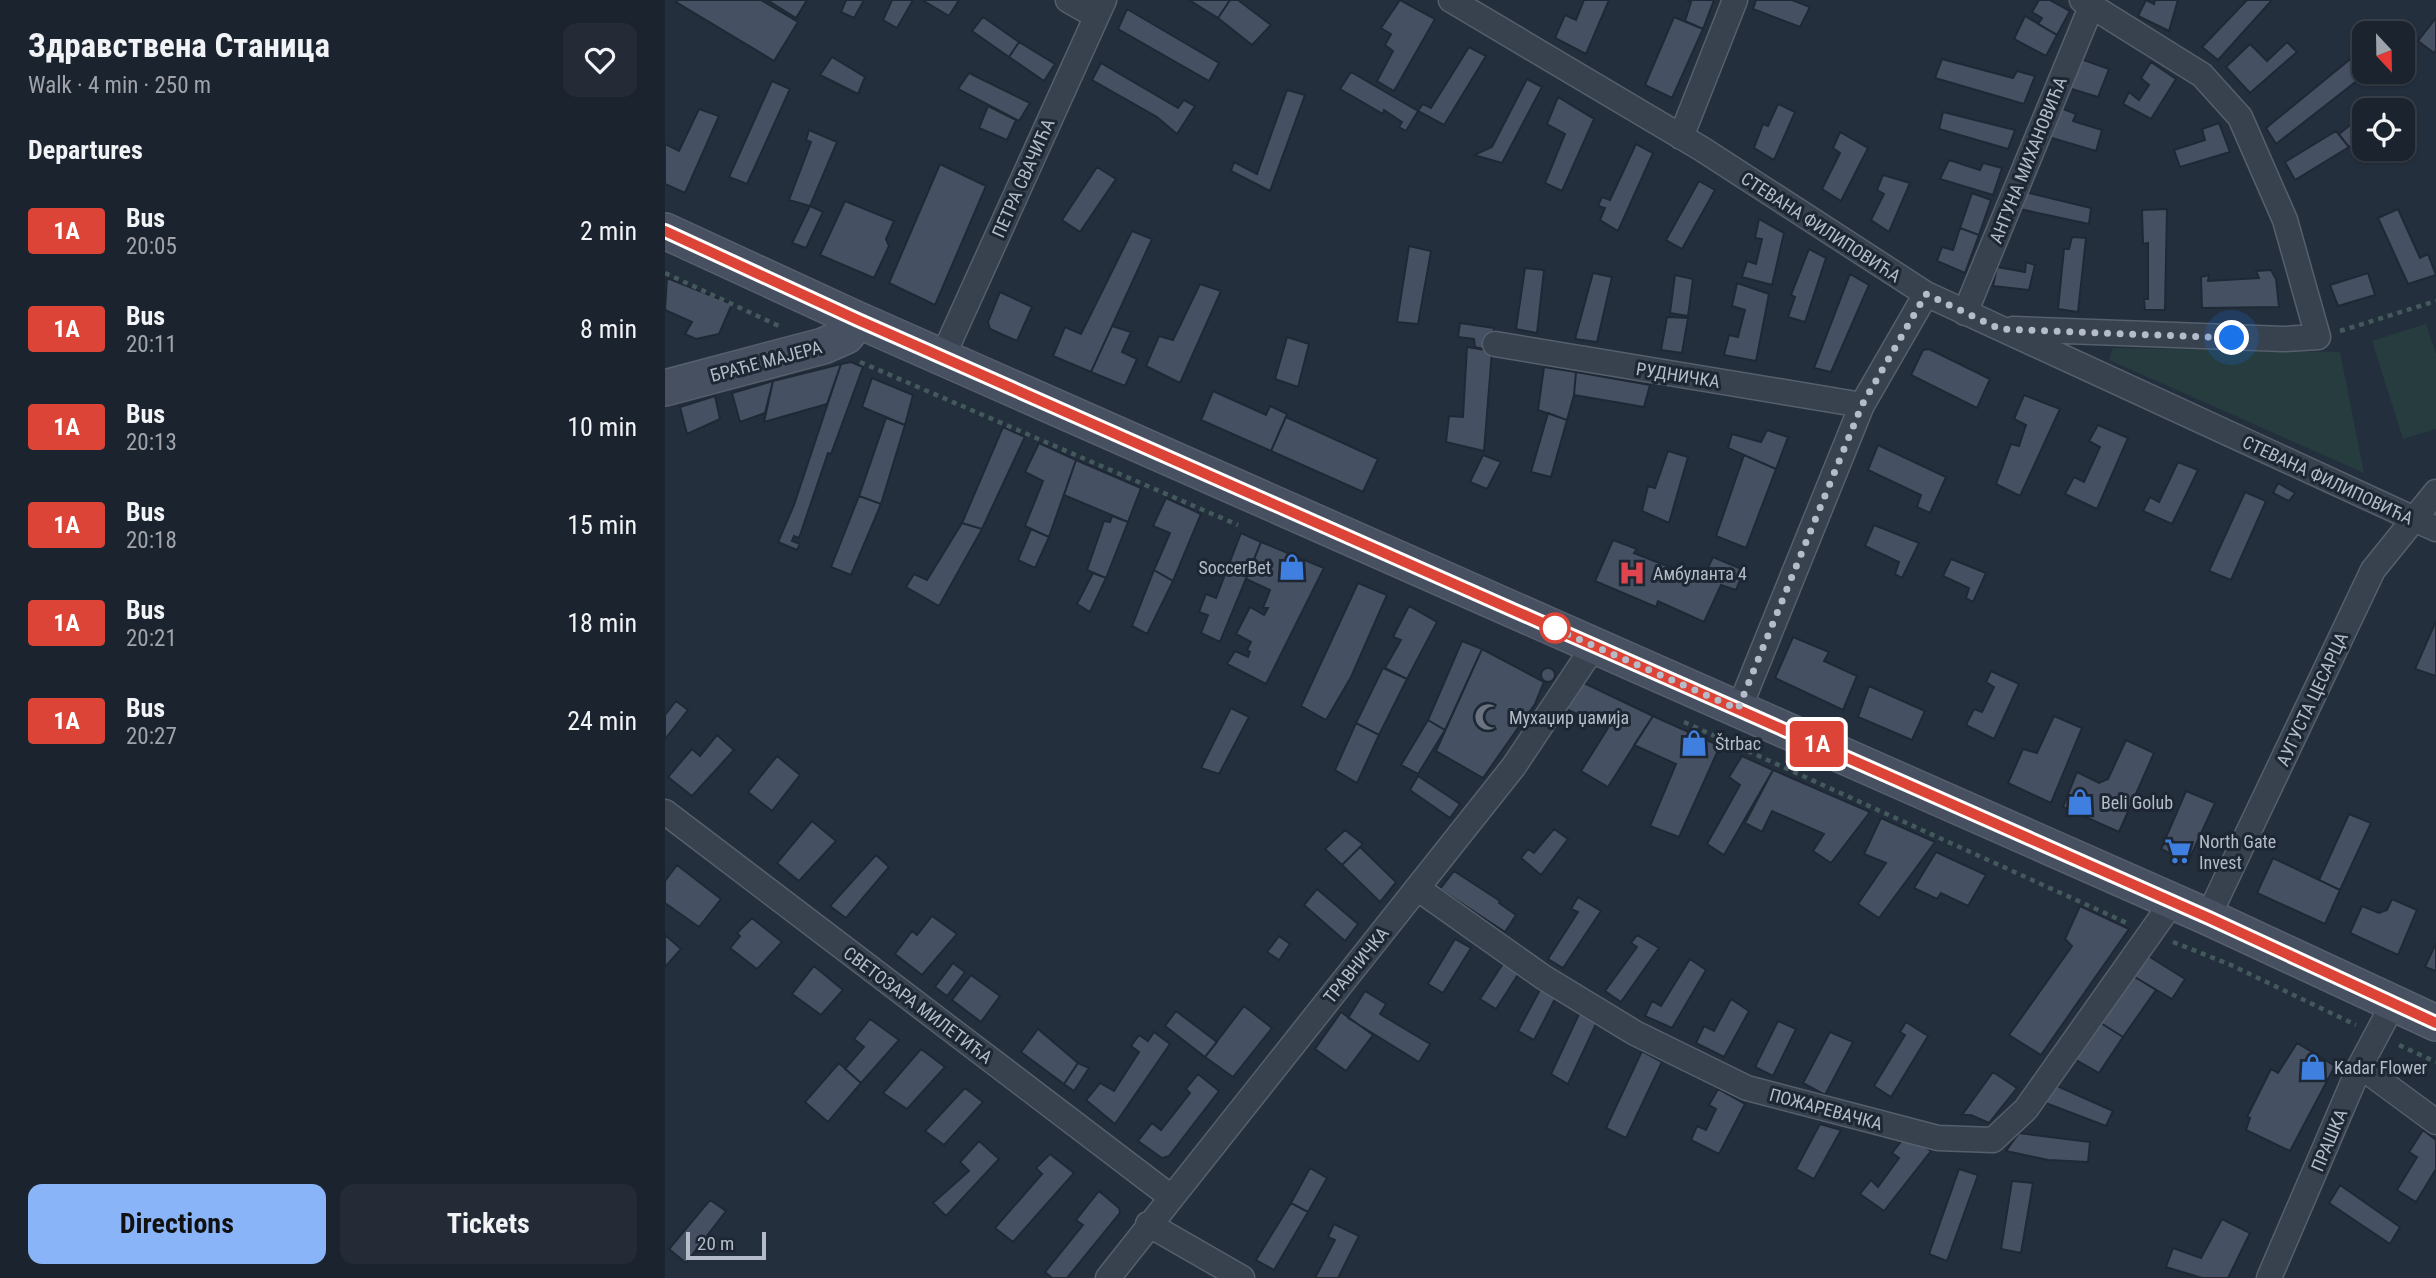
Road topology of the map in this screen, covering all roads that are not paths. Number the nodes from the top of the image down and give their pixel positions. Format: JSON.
{"nodes":[{"id":1,"x":1068,"y":0,"type":"edge"},
{"id":2,"x":1451,"y":0,"type":"edge"},
{"id":3,"x":1735,"y":0,"type":"edge"},
{"id":4,"x":2086,"y":3,"type":"edge"},
{"id":5,"x":1100,"y":8,"type":"edge"},
{"id":6,"x":1681,"y":137,"type":"junction"},
{"id":7,"x":665,"y":231,"type":"edge"},
{"id":8,"x":1926,"y":294,"type":"junction"},
{"id":9,"x":1965,"y":313,"type":"junction"},
{"id":10,"x":858,"y":320,"type":"junction"},
{"id":11,"x":2000,"y":329,"type":"junction"},
{"id":12,"x":1495,"y":344,"type":"dead end"},
{"id":13,"x":943,"y":356,"type":"junction"},
{"id":14,"x":665,"y":388,"type":"edge"},
{"id":15,"x":1862,"y":405,"type":"junction"},
{"id":16,"x":2436,"y":492,"type":"edge"},
{"id":17,"x":2413,"y":519,"type":"junction"},
{"id":18,"x":2436,"y":529,"type":"edge"},
{"id":19,"x":1594,"y":646,"type":"junction"},
{"id":20,"x":1738,"y":709,"type":"junction"},
{"id":21,"x":665,"y":813,"type":"edge"},
{"id":22,"x":1417,"y":888,"type":"junction"},
{"id":23,"x":2171,"y":904,"type":"junction"},
{"id":24,"x":2209,"y":918,"type":"junction"},
{"id":25,"x":2393,"y":1004,"type":"junction"},
{"id":26,"x":2436,"y":1023,"type":"edge"},
{"id":27,"x":2360,"y":1066,"type":"junction"},
{"id":28,"x":2436,"y":1122,"type":"edge"},
{"id":29,"x":1171,"y":1197,"type":"junction"},
{"id":30,"x":1148,"y":1224,"type":"junction"},
{"id":31,"x":1108,"y":1278,"type":"edge"},
{"id":32,"x":1242,"y":1278,"type":"edge"},
{"id":33,"x":2269,"y":1278,"type":"edge"}],
"edges":[{"from":1,"to":5,"type":"street"},
{"from":2,"to":6,"type":"street","name":"СТЕВАНА ФИЛИПОВИЋА"},
{"from":3,"to":6,"type":"street"},
{"from":4,"to":9,"type":"street","name":"АНТУНА МИХАНОВИЋА"},
{"from":4,"to":11,"type":"street"},
{"from":5,"to":13,"type":"street","name":"ПЕТРА СВАЧИЋА"},
{"from":6,"to":8,"type":"street","name":"СТЕВАНА ФИЛИПОВИЋА"},
{"from":7,"to":10,"type":"main road"},
{"from":8,"to":9,"type":"street","name":"СТЕВАНА ФИЛИПОВИЋА"},
{"from":8,"to":15,"type":"street"},
{"from":9,"to":11,"type":"street","name":"СТЕВАНА ФИЛИПОВИЋА"},
{"from":10,"to":13,"type":"main road"},
{"from":10,"to":14,"type":"main road","name":"БРАЋЕ МАЈЕРА"},
{"from":11,"to":17,"type":"street","name":"СТЕВАНА ФИЛИПОВИЋА"},
{"from":12,"to":15,"type":"street","name":"РУДНИЧКА"},
{"from":13,"to":19,"type":"main road"},
{"from":15,"to":20,"type":"street"},
{"from":16,"to":17,"type":"street","name":"АУГУСТА ЦЕСАРЦА"},
{"from":17,"to":18,"type":"street","name":"СТЕВАНА ФИЛИПОВИЋА"},
{"from":17,"to":24,"type":"street","name":"АУГУСТА ЦЕСАРЦА"},
{"from":19,"to":20,"type":"main road"},
{"from":19,"to":22,"type":"street","name":"ТРАВНИЧКА"},
{"from":20,"to":23,"type":"main road"},
{"from":21,"to":29,"type":"street","name":"СВЕТОЗАРА МИЛЕТИЋА"},
{"from":22,"to":23,"type":"street","name":"ПОЖАРЕВАЧКА"},
{"from":22,"to":29,"type":"street","name":"ТРАВНИЧКА"},
{"from":23,"to":24,"type":"main road"},
{"from":24,"to":25,"type":"main road"},
{"from":25,"to":26,"type":"main road"},
{"from":25,"to":27,"type":"street","name":"ПРАШКА"},
{"from":27,"to":28,"type":"street"},
{"from":27,"to":33,"type":"street","name":"ПРАШКА"},
{"from":29,"to":30,"type":"street","name":"ТРАВНИЧКА"},
{"from":30,"to":31,"type":"street","name":"ТРАВНИЧКА"},
{"from":30,"to":32,"type":"street"}]}
